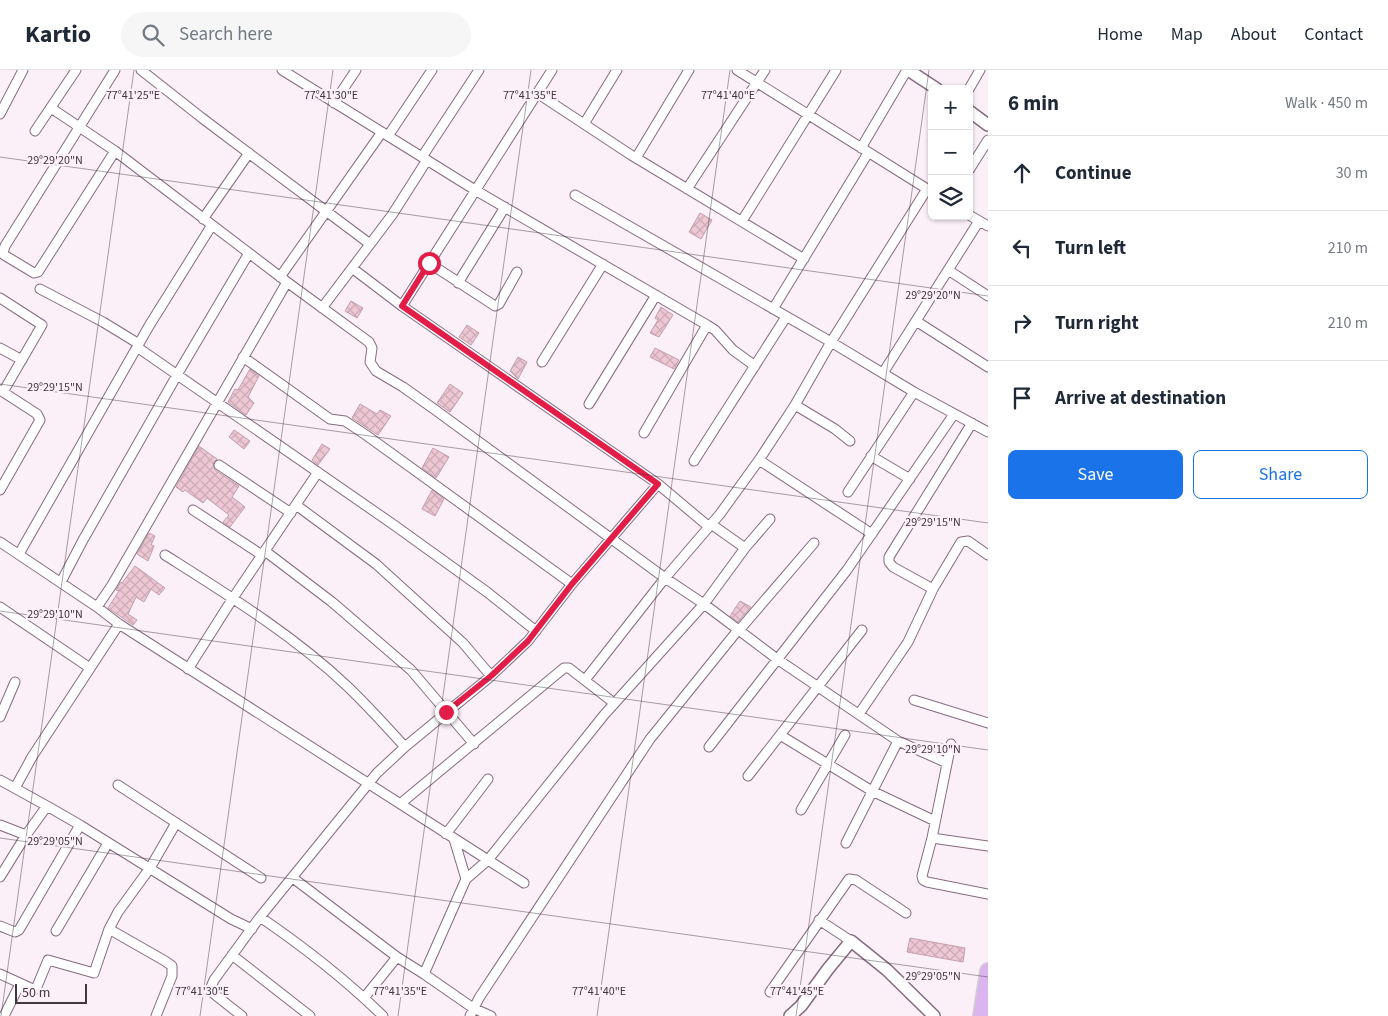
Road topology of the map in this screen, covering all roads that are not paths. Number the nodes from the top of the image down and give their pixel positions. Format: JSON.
{"nodes":[{"id":1,"x":23,"y":70,"type":"edge"},
{"id":2,"x":76,"y":70,"type":"edge"},
{"id":3,"x":115,"y":70,"type":"edge"},
{"id":4,"x":141,"y":70,"type":"edge"},
{"id":5,"x":282,"y":70,"type":"edge"},
{"id":6,"x":356,"y":70,"type":"edge"},
{"id":7,"x":432,"y":70,"type":"edge"},
{"id":8,"x":479,"y":70,"type":"edge"},
{"id":9,"x":552,"y":70,"type":"edge"},
{"id":10,"x":617,"y":70,"type":"edge"},
{"id":11,"x":689,"y":70,"type":"edge"},
{"id":12,"x":737,"y":70,"type":"edge"},
{"id":13,"x":765,"y":70,"type":"edge"},
{"id":14,"x":836,"y":70,"type":"edge"},
{"id":15,"x":907,"y":70,"type":"edge"},
{"id":16,"x":980,"y":70,"type":"edge"},
{"id":17,"x":757,"y":84,"type":"junction"},
{"id":18,"x":931,"y":85,"type":"edge"},
{"id":19,"x":971,"y":85,"type":"edge"},
{"id":20,"x":537,"y":93,"type":"junction"},
{"id":21,"x":334,"y":103,"type":"junction"},
{"id":22,"x":52,"y":108,"type":"junction"},
{"id":23,"x":0,"y":114,"type":"edge"},
{"id":24,"x":973,"y":114,"type":"edge"},
{"id":25,"x":807,"y":115,"type":"junction"},
{"id":26,"x":584,"y":124,"type":"junction"},
{"id":27,"x":988,"y":125,"type":"edge"},
{"id":28,"x":80,"y":127,"type":"junction"},
{"id":29,"x":35,"y":131,"type":"dead end"},
{"id":30,"x":385,"y":134,"type":"junction"},
{"id":31,"x":988,"y":140,"type":"edge"},
{"id":32,"x":115,"y":151,"type":"junction"},
{"id":33,"x":865,"y":151,"type":"junction"},
{"id":34,"x":249,"y":153,"type":"junction"},
{"id":35,"x":636,"y":158,"type":"junction"},
{"id":36,"x":424,"y":159,"type":"junction"},
{"id":37,"x":973,"y":164,"type":"edge"},
{"id":38,"x":687,"y":188,"type":"junction"},
{"id":39,"x":475,"y":190,"type":"junction"},
{"id":40,"x":928,"y":190,"type":"edge"},
{"id":41,"x":928,"y":193,"type":"edge"},
{"id":42,"x":576,"y":194,"type":"dead end"},
{"id":43,"x":505,"y":207,"type":"junction"},
{"id":44,"x":328,"y":212,"type":"junction"},
{"id":45,"x":973,"y":217,"type":"edge"},
{"id":46,"x":203,"y":219,"type":"junction"},
{"id":47,"x":980,"y":221,"type":"junction"},
{"id":48,"x":742,"y":222,"type":"junction"},
{"id":49,"x":212,"y":226,"type":"junction"},
{"id":50,"x":988,"y":226,"type":"edge"},
{"id":51,"x":370,"y":244,"type":"junction"},
{"id":52,"x":249,"y":254,"type":"junction"},
{"id":53,"x":804,"y":259,"type":"junction"},
{"id":54,"x":429,"y":263,"type":"junction"},
{"id":55,"x":603,"y":264,"type":"junction"},
{"id":56,"x":352,"y":268,"type":"junction"},
{"id":57,"x":948,"y":270,"type":"junction"},
{"id":58,"x":517,"y":272,"type":"dead end"},
{"id":59,"x":284,"y":279,"type":"junction"},
{"id":60,"x":458,"y":283,"type":"junction"},
{"id":61,"x":40,"y":289,"type":"dead end"},
{"id":62,"x":656,"y":295,"type":"junction"},
{"id":63,"x":988,"y":296,"type":"edge"},
{"id":64,"x":0,"y":298,"type":"edge"},
{"id":65,"x":402,"y":306,"type":"junction"},
{"id":66,"x":322,"y":308,"type":"junction"},
{"id":67,"x":773,"y":309,"type":"junction"},
{"id":68,"x":786,"y":317,"type":"junction"},
{"id":69,"x":916,"y":321,"type":"junction"},
{"id":70,"x":707,"y":325,"type":"junction"},
{"id":71,"x":831,"y":342,"type":"junction"},
{"id":72,"x":138,"y":345,"type":"junction"},
{"id":73,"x":0,"y":348,"type":"edge"},
{"id":74,"x":243,"y":357,"type":"junction"},
{"id":75,"x":22,"y":360,"type":"junction"},
{"id":76,"x":542,"y":362,"type":"dead end"},
{"id":77,"x":755,"y":366,"type":"junction"},
{"id":78,"x":988,"y":367,"type":"edge"},
{"id":79,"x":883,"y":373,"type":"junction"},
{"id":80,"x":178,"y":374,"type":"junction"},
{"id":81,"x":2,"y":391,"type":"edge"},
{"id":82,"x":914,"y":392,"type":"junction"},
{"id":83,"x":218,"y":402,"type":"junction"},
{"id":84,"x":589,"y":404,"type":"dead end"},
{"id":85,"x":795,"y":405,"type":"junction"},
{"id":86,"x":954,"y":414,"type":"junction"},
{"id":87,"x":972,"y":423,"type":"junction"},
{"id":88,"x":988,"y":432,"type":"edge"},
{"id":89,"x":644,"y":433,"type":"dead end"},
{"id":90,"x":850,"y":441,"type":"dead end"},
{"id":91,"x":871,"y":456,"type":"junction"},
{"id":92,"x":759,"y":460,"type":"junction"},
{"id":93,"x":694,"y":461,"type":"dead end"},
{"id":94,"x":220,"y":465,"type":"dead end"},
{"id":95,"x":318,"y":472,"type":"junction"},
{"id":96,"x":910,"y":479,"type":"junction"},
{"id":97,"x":658,"y":484,"type":"junction"},
{"id":98,"x":0,"y":490,"type":"edge"},
{"id":99,"x":848,"y":492,"type":"dead end"},
{"id":100,"x":293,"y":509,"type":"junction"},
{"id":101,"x":193,"y":510,"type":"dead end"},
{"id":102,"x":770,"y":519,"type":"dead end"},
{"id":103,"x":710,"y":525,"type":"junction"},
{"id":104,"x":872,"y":534,"type":"junction"},
{"id":105,"x":610,"y":538,"type":"junction"},
{"id":106,"x":0,"y":542,"type":"edge"},
{"id":107,"x":814,"y":543,"type":"dead end"},
{"id":108,"x":746,"y":548,"type":"junction"},
{"id":109,"x":263,"y":553,"type":"junction"},
{"id":110,"x":19,"y":554,"type":"junction"},
{"id":111,"x":165,"y":555,"type":"dead end"},
{"id":112,"x":988,"y":555,"type":"edge"},
{"id":113,"x":665,"y":578,"type":"junction"},
{"id":114,"x":61,"y":582,"type":"junction"},
{"id":115,"x":572,"y":584,"type":"junction"},
{"id":116,"x":933,"y":589,"type":"junction"},
{"id":117,"x":233,"y":598,"type":"junction"},
{"id":118,"x":704,"y":604,"type":"junction"},
{"id":119,"x":0,"y":607,"type":"edge"},
{"id":120,"x":97,"y":607,"type":"junction"},
{"id":121,"x":119,"y":624,"type":"junction"},
{"id":122,"x":738,"y":630,"type":"junction"},
{"id":123,"x":862,"y":630,"type":"dead end"},
{"id":124,"x":536,"y":631,"type":"junction"},
{"id":125,"x":777,"y":659,"type":"junction"},
{"id":126,"x":90,"y":668,"type":"junction"},
{"id":127,"x":188,"y":669,"type":"junction"},
{"id":128,"x":491,"y":676,"type":"junction"},
{"id":129,"x":585,"y":680,"type":"junction"},
{"id":130,"x":15,"y":682,"type":"dead end"},
{"id":131,"x":818,"y":686,"type":"junction"},
{"id":132,"x":914,"y":700,"type":"dead end"},
{"id":133,"x":614,"y":704,"type":"junction"},
{"id":134,"x":446,"y":712,"type":"junction"},
{"id":135,"x":859,"y":714,"type":"junction"},
{"id":136,"x":0,"y":717,"type":"edge"},
{"id":137,"x":988,"y":723,"type":"edge"},
{"id":138,"x":780,"y":735,"type":"junction"},
{"id":139,"x":845,"y":735,"type":"dead end"},
{"id":140,"x":898,"y":741,"type":"junction"},
{"id":141,"x":474,"y":744,"type":"junction"},
{"id":142,"x":951,"y":744,"type":"dead end"},
{"id":143,"x":405,"y":747,"type":"junction"},
{"id":144,"x":709,"y":747,"type":"dead end"},
{"id":145,"x":947,"y":763,"type":"junction"},
{"id":146,"x":827,"y":765,"type":"junction"},
{"id":147,"x":748,"y":776,"type":"dead end"},
{"id":148,"x":488,"y":779,"type":"dead end"},
{"id":149,"x":0,"y":780,"type":"edge"},
{"id":150,"x":369,"y":784,"type":"junction"},
{"id":151,"x":118,"y":785,"type":"dead end"},
{"id":152,"x":15,"y":788,"type":"junction"},
{"id":153,"x":872,"y":791,"type":"junction"},
{"id":154,"x":400,"y":804,"type":"junction"},
{"id":155,"x":46,"y":806,"type":"junction"},
{"id":156,"x":801,"y":810,"type":"dead end"},
{"id":157,"x":935,"y":821,"type":"junction"},
{"id":158,"x":176,"y":823,"type":"junction"},
{"id":159,"x":0,"y":825,"type":"edge"},
{"id":160,"x":80,"y":825,"type":"junction"},
{"id":161,"x":26,"y":836,"type":"junction"},
{"id":162,"x":450,"y":836,"type":"junction"},
{"id":163,"x":932,"y":838,"type":"junction"},
{"id":164,"x":108,"y":843,"type":"junction"},
{"id":165,"x":846,"y":843,"type":"dead end"},
{"id":166,"x":988,"y":846,"type":"edge"},
{"id":167,"x":488,"y":860,"type":"junction"},
{"id":168,"x":150,"y":868,"type":"junction"},
{"id":169,"x":0,"y":877,"type":"edge"},
{"id":170,"x":261,"y":878,"type":"dead end"},
{"id":171,"x":293,"y":878,"type":"junction"},
{"id":172,"x":466,"y":879,"type":"junction"},
{"id":173,"x":524,"y":883,"type":"dead end"},
{"id":174,"x":988,"y":894,"type":"edge"},
{"id":175,"x":906,"y":914,"type":"dead end"},
{"id":176,"x":260,"y":918,"type":"junction"},
{"id":177,"x":819,"y":920,"type":"junction"},
{"id":178,"x":0,"y":926,"type":"edge"},
{"id":179,"x":109,"y":929,"type":"junction"},
{"id":180,"x":252,"y":929,"type":"junction"},
{"id":181,"x":56,"y":931,"type":"dead end"},
{"id":182,"x":851,"y":941,"type":"junction"},
{"id":183,"x":232,"y":954,"type":"junction"},
{"id":184,"x":397,"y":957,"type":"junction"},
{"id":185,"x":988,"y":971,"type":"edge"},
{"id":186,"x":0,"y":974,"type":"edge"},
{"id":187,"x":424,"y":974,"type":"junction"},
{"id":188,"x":20,"y":984,"type":"junction"},
{"id":189,"x":770,"y":992,"type":"dead end"},
{"id":190,"x":364,"y":998,"type":"junction"},
{"id":191,"x":472,"y":1012,"type":"edge"},
{"id":192,"x":4,"y":1016,"type":"edge"},
{"id":193,"x":156,"y":1016,"type":"edge"},
{"id":194,"x":242,"y":1016,"type":"edge"},
{"id":195,"x":310,"y":1016,"type":"edge"},
{"id":196,"x":383,"y":1016,"type":"edge"},
{"id":197,"x":492,"y":1016,"type":"edge"},
{"id":198,"x":790,"y":1016,"type":"edge"},
{"id":199,"x":934,"y":1016,"type":"edge"},
{"id":200,"x":981,"y":1016,"type":"edge"}],
"edges":[{"from":1,"to":23,"type":"street"},
{"from":2,"to":22,"type":"street"},
{"from":3,"to":28,"type":"street"},
{"from":4,"to":34,"type":"street"},
{"from":5,"to":21,"type":"street"},
{"from":6,"to":21,"type":"street"},
{"from":7,"to":30,"type":"street"},
{"from":8,"to":36,"type":"street"},
{"from":9,"to":20,"type":"street"},
{"from":10,"to":26,"type":"street"},
{"from":11,"to":35,"type":"street"},
{"from":12,"to":17,"type":"street"},
{"from":13,"to":17,"type":"street"},
{"from":14,"to":25,"type":"street"},
{"from":15,"to":18,"type":"street"},
{"from":15,"to":33,"type":"street"},
{"from":16,"to":19,"type":"street"},
{"from":17,"to":25,"type":"street"},
{"from":17,"to":38,"type":"street"},
{"from":20,"to":26,"type":"street"},
{"from":20,"to":39,"type":"street"},
{"from":21,"to":30,"type":"street"},
{"from":22,"to":28,"type":"street"},
{"from":22,"to":29,"type":"street"},
{"from":24,"to":27,"type":"street"},
{"from":25,"to":33,"type":"street"},
{"from":25,"to":48,"type":"street"},
{"from":26,"to":35,"type":"street"},
{"from":28,"to":32,"type":"street"},
{"from":28,"to":32,"type":"street"},
{"from":30,"to":36,"type":"street"},
{"from":30,"to":44,"type":"street"},
{"from":31,"to":37,"type":"street"},
{"from":32,"to":46,"type":"street"},
{"from":33,"to":40,"type":"street"},
{"from":33,"to":53,"type":"street"},
{"from":34,"to":44,"type":"street"},
{"from":34,"to":46,"type":"street"},
{"from":35,"to":38,"type":"street"},
{"from":36,"to":39,"type":"street"},
{"from":36,"to":51,"type":"street"},
{"from":38,"to":48,"type":"street"},
{"from":39,"to":43,"type":"street"},
{"from":39,"to":54,"type":"street"},
{"from":41,"to":71,"type":"street"},
{"from":42,"to":67,"type":"street"},
{"from":43,"to":55,"type":"street"},
{"from":43,"to":60,"type":"street"},
{"from":44,"to":51,"type":"street"},
{"from":44,"to":59,"type":"street"},
{"from":45,"to":47,"type":"street"},
{"from":46,"to":49,"type":"street"},
{"from":47,"to":50,"type":"street"},
{"from":47,"to":57,"type":"street"},
{"from":48,"to":53,"type":"street"},
{"from":49,"to":52,"type":"street"},
{"from":49,"to":72,"type":"street"},
{"from":51,"to":56,"type":"street"},
{"from":52,"to":59,"type":"street"},
{"from":52,"to":80,"type":"street"},
{"from":53,"to":67,"type":"street"},
{"from":54,"to":60,"type":"street"},
{"from":54,"to":65,"type":"street"},
{"from":55,"to":62,"type":"street"},
{"from":55,"to":76,"type":"street"},
{"from":56,"to":65,"type":"street"},
{"from":56,"to":66,"type":"street"},
{"from":57,"to":63,"type":"street"},
{"from":57,"to":69,"type":"street"},
{"from":58,"to":60,"type":"street"},
{"from":59,"to":66,"type":"street"},
{"from":59,"to":74,"type":"street"},
{"from":61,"to":72,"type":"street"},
{"from":62,"to":70,"type":"street"},
{"from":62,"to":84,"type":"street"},
{"from":64,"to":75,"type":"street"},
{"from":65,"to":97,"type":"street"},
{"from":66,"to":105,"type":"street"},
{"from":67,"to":68,"type":"street"},
{"from":68,"to":71,"type":"street"},
{"from":68,"to":77,"type":"street"},
{"from":69,"to":78,"type":"street"},
{"from":69,"to":79,"type":"street"},
{"from":70,"to":77,"type":"street"},
{"from":70,"to":89,"type":"street"},
{"from":71,"to":79,"type":"street"},
{"from":71,"to":85,"type":"street"},
{"from":72,"to":80,"type":"street"},
{"from":72,"to":110,"type":"street"},
{"from":73,"to":75,"type":"street"},
{"from":74,"to":83,"type":"street"},
{"from":74,"to":115,"type":"street"},
{"from":75,"to":81,"type":"street"},
{"from":77,"to":93,"type":"street"},
{"from":79,"to":82,"type":"street"},
{"from":80,"to":83,"type":"street"},
{"from":80,"to":114,"type":"street"},
{"from":81,"to":98,"type":"street"},
{"from":82,"to":86,"type":"street"},
{"from":82,"to":91,"type":"street"},
{"from":83,"to":95,"type":"street"},
{"from":83,"to":120,"type":"street"},
{"from":85,"to":90,"type":"street"},
{"from":85,"to":92,"type":"street"},
{"from":86,"to":87,"type":"street"},
{"from":86,"to":96,"type":"street"},
{"from":87,"to":88,"type":"street"},
{"from":87,"to":116,"type":"street"},
{"from":91,"to":96,"type":"street"},
{"from":91,"to":99,"type":"street"},
{"from":92,"to":103,"type":"street"},
{"from":92,"to":104,"type":"street"},
{"from":94,"to":100,"type":"street"},
{"from":95,"to":100,"type":"street"},
{"from":95,"to":124,"type":"street"},
{"from":96,"to":104,"type":"street"},
{"from":97,"to":103,"type":"street"},
{"from":97,"to":105,"type":"street"},
{"from":100,"to":109,"type":"street"},
{"from":100,"to":128,"type":"street"},
{"from":101,"to":109,"type":"street"},
{"from":102,"to":108,"type":"street"},
{"from":103,"to":108,"type":"street"},
{"from":103,"to":113,"type":"street"},
{"from":104,"to":125,"type":"street"},
{"from":105,"to":113,"type":"street"},
{"from":105,"to":115,"type":"street"},
{"from":106,"to":110,"type":"street"},
{"from":107,"to":122,"type":"street"},
{"from":108,"to":118,"type":"street"},
{"from":109,"to":117,"type":"street"},
{"from":109,"to":134,"type":"street"},
{"from":110,"to":114,"type":"street"},
{"from":111,"to":117,"type":"street"},
{"from":112,"to":116,"type":"street"},
{"from":113,"to":118,"type":"street"},
{"from":113,"to":129,"type":"street"},
{"from":114,"to":120,"type":"street"},
{"from":115,"to":124,"type":"street"},
{"from":116,"to":135,"type":"street"},
{"from":117,"to":127,"type":"street"},
{"from":117,"to":143,"type":"street"},
{"from":118,"to":122,"type":"street"},
{"from":118,"to":133,"type":"street"},
{"from":119,"to":126,"type":"street"},
{"from":120,"to":121,"type":"street"},
{"from":121,"to":126,"type":"street"},
{"from":121,"to":127,"type":"street"},
{"from":122,"to":125,"type":"street"},
{"from":122,"to":191,"type":"street"},
{"from":123,"to":131,"type":"street"},
{"from":124,"to":128,"type":"street"},
{"from":125,"to":131,"type":"street"},
{"from":125,"to":144,"type":"street"},
{"from":126,"to":152,"type":"street"},
{"from":127,"to":150,"type":"street"},
{"from":128,"to":134,"type":"street"},
{"from":129,"to":133,"type":"street"},
{"from":129,"to":141,"type":"street"},
{"from":130,"to":136,"type":"street"},
{"from":131,"to":135,"type":"street"},
{"from":131,"to":138,"type":"street"},
{"from":132,"to":137,"type":"street"},
{"from":133,"to":167,"type":"street"},
{"from":134,"to":141,"type":"street"},
{"from":134,"to":143,"type":"street"},
{"from":135,"to":140,"type":"street"},
{"from":138,"to":146,"type":"street"},
{"from":138,"to":147,"type":"street"},
{"from":139,"to":146,"type":"street"},
{"from":140,"to":145,"type":"street"},
{"from":140,"to":153,"type":"street"},
{"from":141,"to":154,"type":"street"},
{"from":142,"to":145,"type":"street"},
{"from":143,"to":150,"type":"street"},
{"from":145,"to":157,"type":"street"},
{"from":146,"to":153,"type":"street"},
{"from":146,"to":156,"type":"street"},
{"from":148,"to":162,"type":"street"},
{"from":149,"to":152,"type":"street"},
{"from":150,"to":154,"type":"street"},
{"from":150,"to":171,"type":"street"},
{"from":151,"to":158,"type":"street"},
{"from":152,"to":155,"type":"street"},
{"from":153,"to":157,"type":"street"},
{"from":153,"to":165,"type":"street"},
{"from":154,"to":162,"type":"street"},
{"from":155,"to":160,"type":"street"},
{"from":155,"to":161,"type":"street"},
{"from":157,"to":163,"type":"street"},
{"from":158,"to":168,"type":"street"},
{"from":158,"to":170,"type":"street"},
{"from":159,"to":161,"type":"street"},
{"from":160,"to":164,"type":"street"},
{"from":160,"to":178,"type":"street"},
{"from":161,"to":169,"type":"street"},
{"from":162,"to":167,"type":"street"},
{"from":162,"to":172,"type":"street"},
{"from":163,"to":166,"type":"street"},
{"from":163,"to":174,"type":"street"},
{"from":164,"to":168,"type":"street"},
{"from":164,"to":181,"type":"street"},
{"from":167,"to":172,"type":"street"},
{"from":167,"to":173,"type":"street"},
{"from":168,"to":179,"type":"street"},
{"from":168,"to":180,"type":"street"},
{"from":171,"to":176,"type":"street"},
{"from":171,"to":184,"type":"street"},
{"from":172,"to":187,"type":"street"},
{"from":175,"to":177,"type":"street"},
{"from":176,"to":180,"type":"street"},
{"from":176,"to":190,"type":"street"},
{"from":177,"to":182,"type":"street"},
{"from":177,"to":189,"type":"street"},
{"from":179,"to":188,"type":"street"},
{"from":179,"to":193,"type":"street"},
{"from":180,"to":183,"type":"street"},
{"from":182,"to":198,"type":"street"},
{"from":182,"to":199,"type":"street"},
{"from":183,"to":194,"type":"street"},
{"from":183,"to":195,"type":"street"},
{"from":184,"to":187,"type":"street"},
{"from":184,"to":190,"type":"street"},
{"from":185,"to":200,"type":"main road"},
{"from":186,"to":188,"type":"street"},
{"from":187,"to":191,"type":"street"},
{"from":188,"to":192,"type":"street"},
{"from":190,"to":196,"type":"street"},
{"from":191,"to":197,"type":"street"}]}
